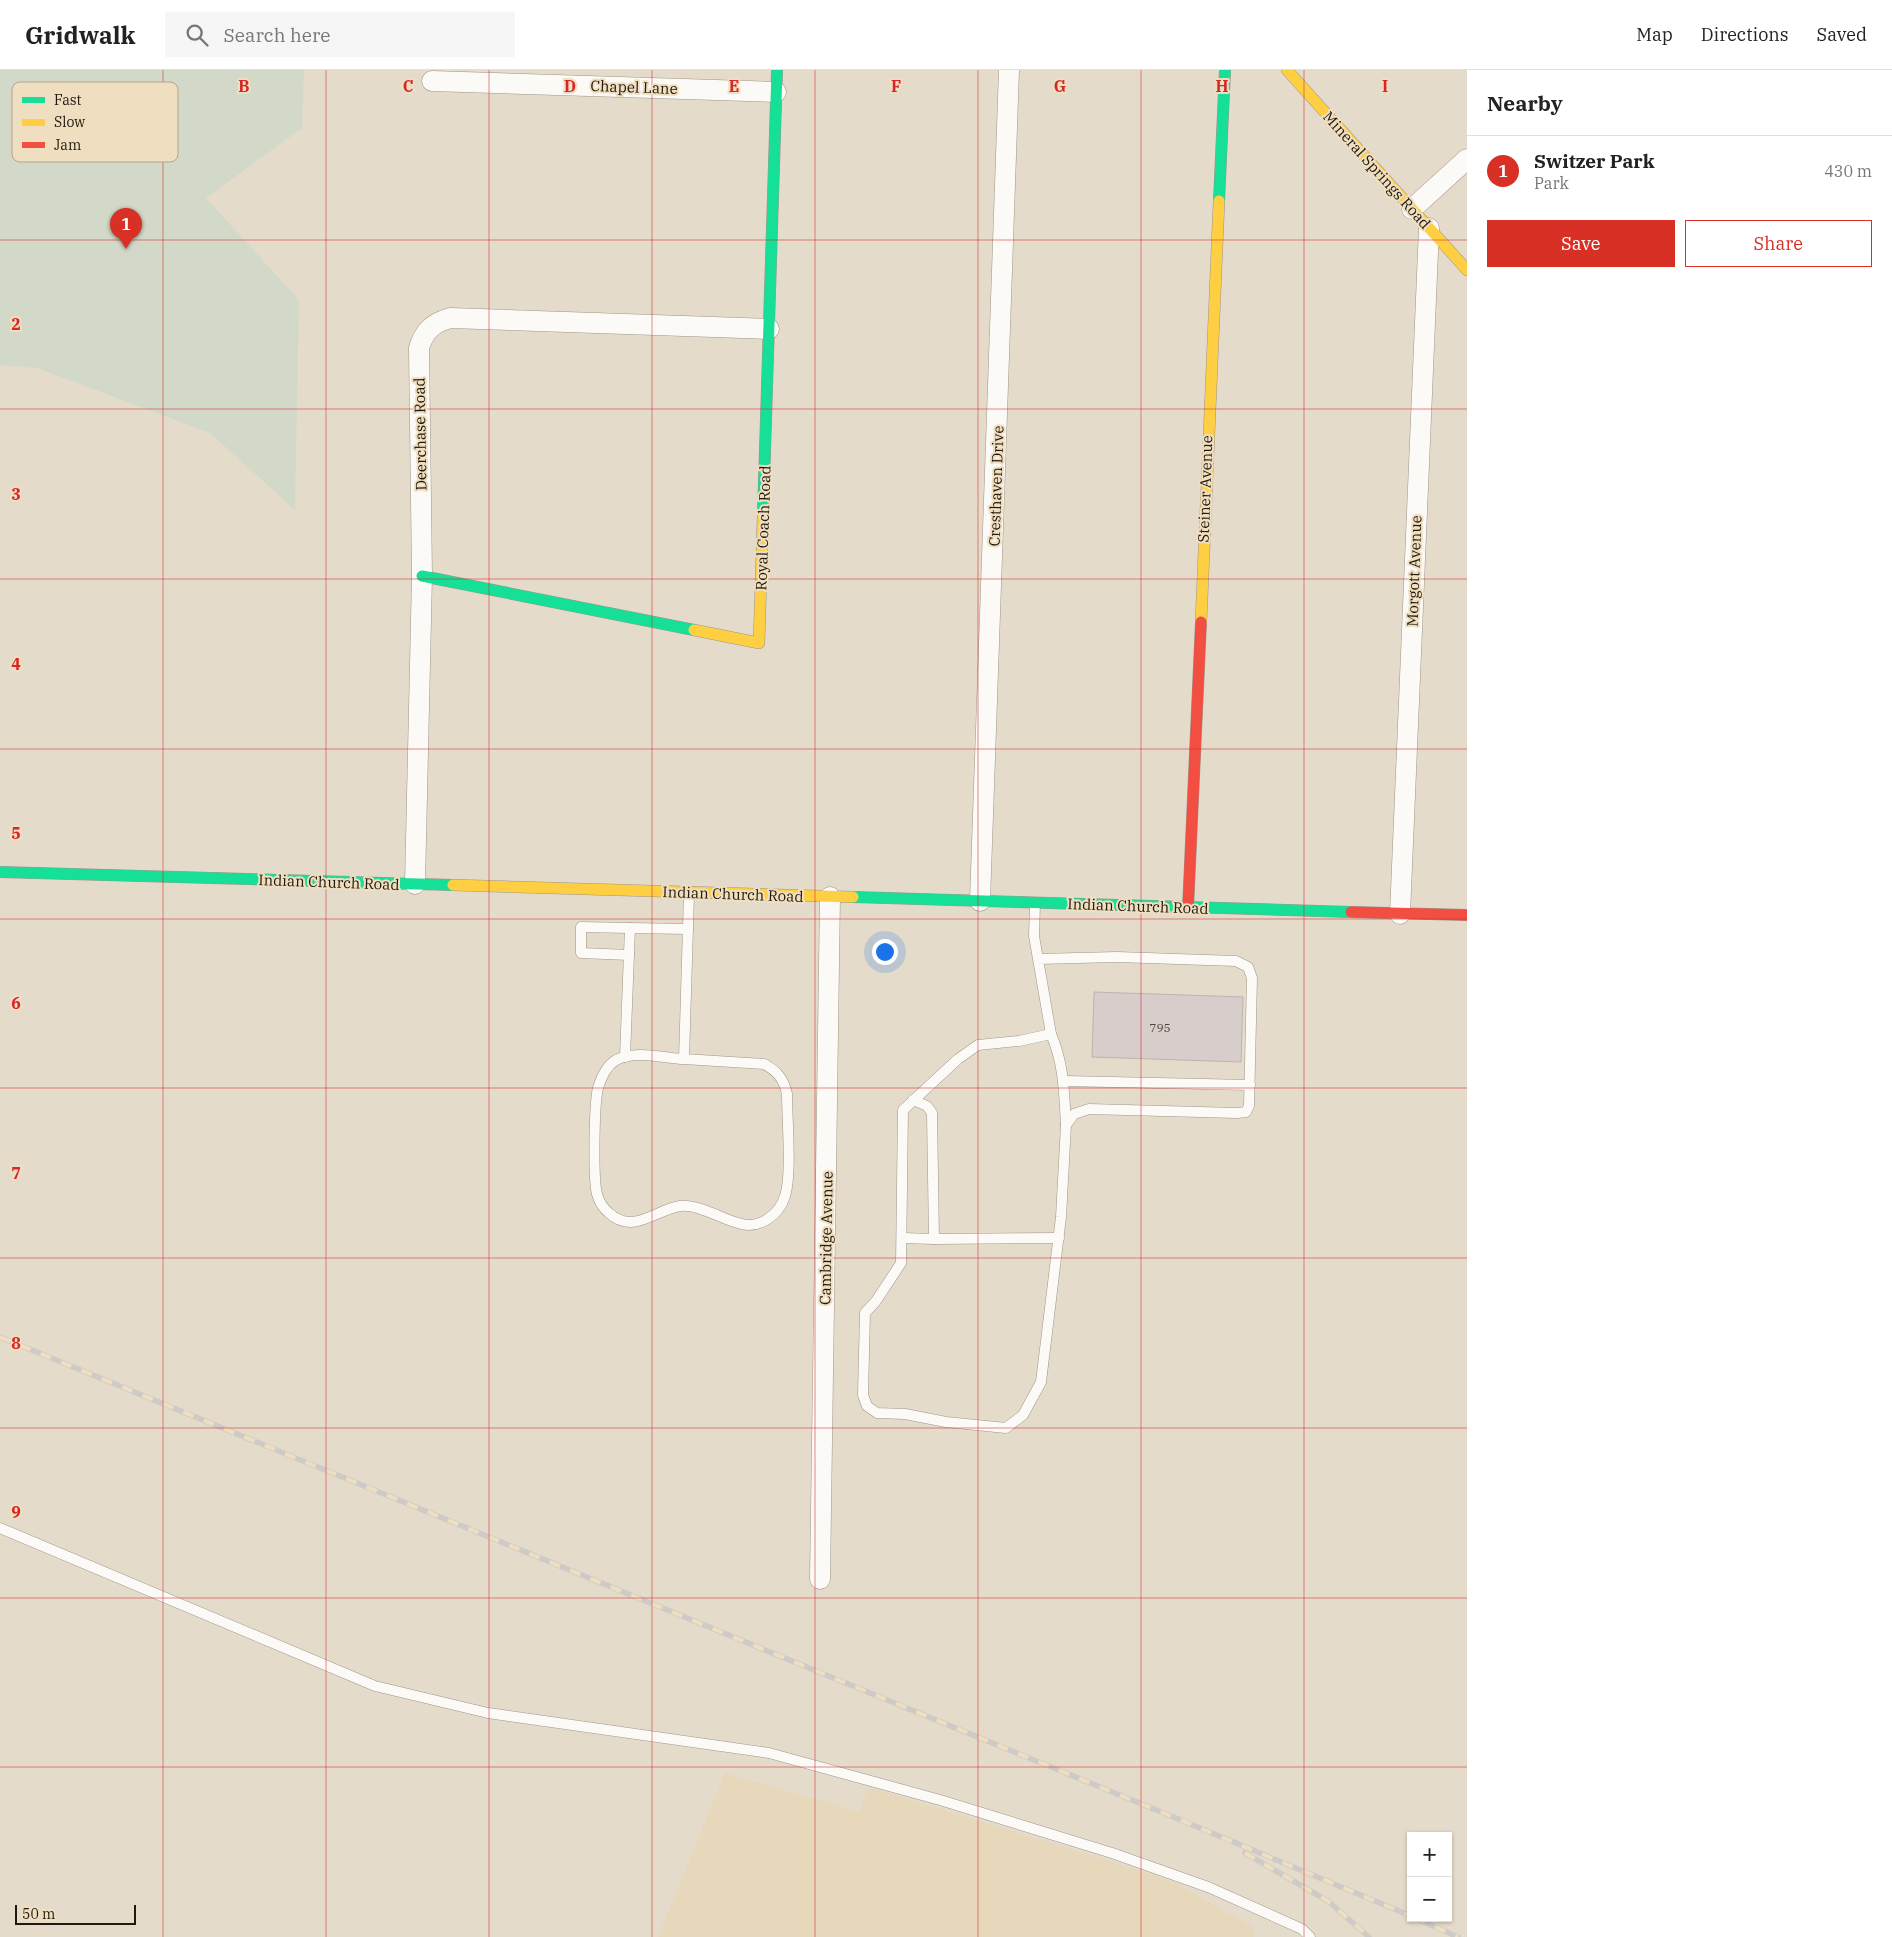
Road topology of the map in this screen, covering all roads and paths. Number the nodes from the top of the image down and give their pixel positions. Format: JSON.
{"nodes":[{"id":1,"x":777,"y":70,"type":"edge"},
{"id":2,"x":1010,"y":70,"type":"edge"},
{"id":3,"x":1225,"y":70,"type":"edge"},
{"id":4,"x":1287,"y":70,"type":"edge"},
{"id":5,"x":432,"y":81,"type":"dead end"},
{"id":6,"x":776,"y":92,"type":"junction"},
{"id":7,"x":1467,"y":159,"type":"edge"},
{"id":8,"x":1412,"y":209,"type":"junction"},
{"id":9,"x":1429,"y":228,"type":"junction"},
{"id":10,"x":1467,"y":270,"type":"edge"},
{"id":11,"x":769,"y":329,"type":"junction"},
{"id":12,"x":422,"y":576,"type":"junction"},
{"id":13,"x":0,"y":872,"type":"edge"},
{"id":14,"x":415,"y":884,"type":"junction"},
{"id":15,"x":690,"y":892,"type":"junction"},
{"id":16,"x":830,"y":896,"type":"junction"},
{"id":17,"x":980,"y":901,"type":"junction"},
{"id":18,"x":1035,"y":903,"type":"junction"},
{"id":19,"x":1188,"y":908,"type":"junction"},
{"id":20,"x":1400,"y":914,"type":"junction"},
{"id":21,"x":1467,"y":915,"type":"edge"},
{"id":22,"x":630,"y":928,"type":"junction"},
{"id":23,"x":688,"y":929,"type":"junction"},
{"id":24,"x":629,"y":955,"type":"junction"},
{"id":25,"x":1038,"y":959,"type":"junction"},
{"id":26,"x":1051,"y":1034,"type":"junction"},
{"id":27,"x":626,"y":1057,"type":"junction"},
{"id":28,"x":684,"y":1059,"type":"junction"},
{"id":29,"x":1064,"y":1081,"type":"junction"},
{"id":30,"x":1250,"y":1085,"type":"junction"},
{"id":31,"x":913,"y":1100,"type":"junction"},
{"id":32,"x":1066,"y":1125,"type":"junction"},
{"id":33,"x":902,"y":1238,"type":"junction"},
{"id":34,"x":1059,"y":1238,"type":"junction"},
{"id":35,"x":934,"y":1239,"type":"junction"},
{"id":36,"x":0,"y":1528,"type":"edge"},
{"id":37,"x":820,"y":1579,"type":"dead end"},
{"id":38,"x":1310,"y":1937,"type":"edge"}],
"edges":[{"from":1,"to":6,"type":"street","name":"Royal Coach Road"},
{"from":2,"to":17,"type":"street","name":"Cresthaven Drive"},
{"from":3,"to":19,"type":"street","name":"Steiner Avenue"},
{"from":4,"to":8,"type":"street","name":"Mineral Springs Road"},
{"from":5,"to":6,"type":"street","name":"Chapel Lane"},
{"from":6,"to":11,"type":"street","name":"Royal Coach Road"},
{"from":7,"to":8,"type":"street"},
{"from":8,"to":9,"type":"street","name":"Mineral Springs Road"},
{"from":9,"to":10,"type":"street","name":"Mineral Springs Road"},
{"from":9,"to":20,"type":"street","name":"Morgott Avenue"},
{"from":11,"to":12,"type":"street","name":"Deerchase Road"},
{"from":11,"to":12,"type":"street","name":"Royal Coach Road"},
{"from":12,"to":14,"type":"street","name":"Deerchase Road"},
{"from":13,"to":14,"type":"street","name":"Indian Church Road"},
{"from":14,"to":15,"type":"street","name":"Indian Church Road"},
{"from":15,"to":16,"type":"street","name":"Indian Church Road"},
{"from":15,"to":23,"type":"lane"},
{"from":16,"to":17,"type":"street","name":"Indian Church Road"},
{"from":16,"to":37,"type":"street","name":"Cambridge Avenue"},
{"from":17,"to":18,"type":"street","name":"Indian Church Road"},
{"from":18,"to":19,"type":"street","name":"Indian Church Road"},
{"from":18,"to":25,"type":"lane"},
{"from":19,"to":20,"type":"street","name":"Indian Church Road"},
{"from":20,"to":21,"type":"street","name":"Indian Church Road"},
{"from":22,"to":23,"type":"lane"},
{"from":22,"to":24,"type":"lane"},
{"from":22,"to":24,"type":"lane"},
{"from":23,"to":28,"type":"lane"},
{"from":24,"to":27,"type":"lane"},
{"from":25,"to":26,"type":"lane"},
{"from":25,"to":30,"type":"lane"},
{"from":26,"to":29,"type":"lane"},
{"from":26,"to":31,"type":"lane"},
{"from":27,"to":28,"type":"lane"},
{"from":27,"to":28,"type":"lane"},
{"from":29,"to":30,"type":"lane"},
{"from":29,"to":32,"type":"lane"},
{"from":30,"to":32,"type":"lane"},
{"from":31,"to":33,"type":"lane"},
{"from":31,"to":35,"type":"lane"},
{"from":32,"to":34,"type":"lane"},
{"from":33,"to":34,"type":"lane"},
{"from":33,"to":35,"type":"lane"},
{"from":34,"to":35,"type":"lane"},
{"from":36,"to":38,"type":"lane"}]}
